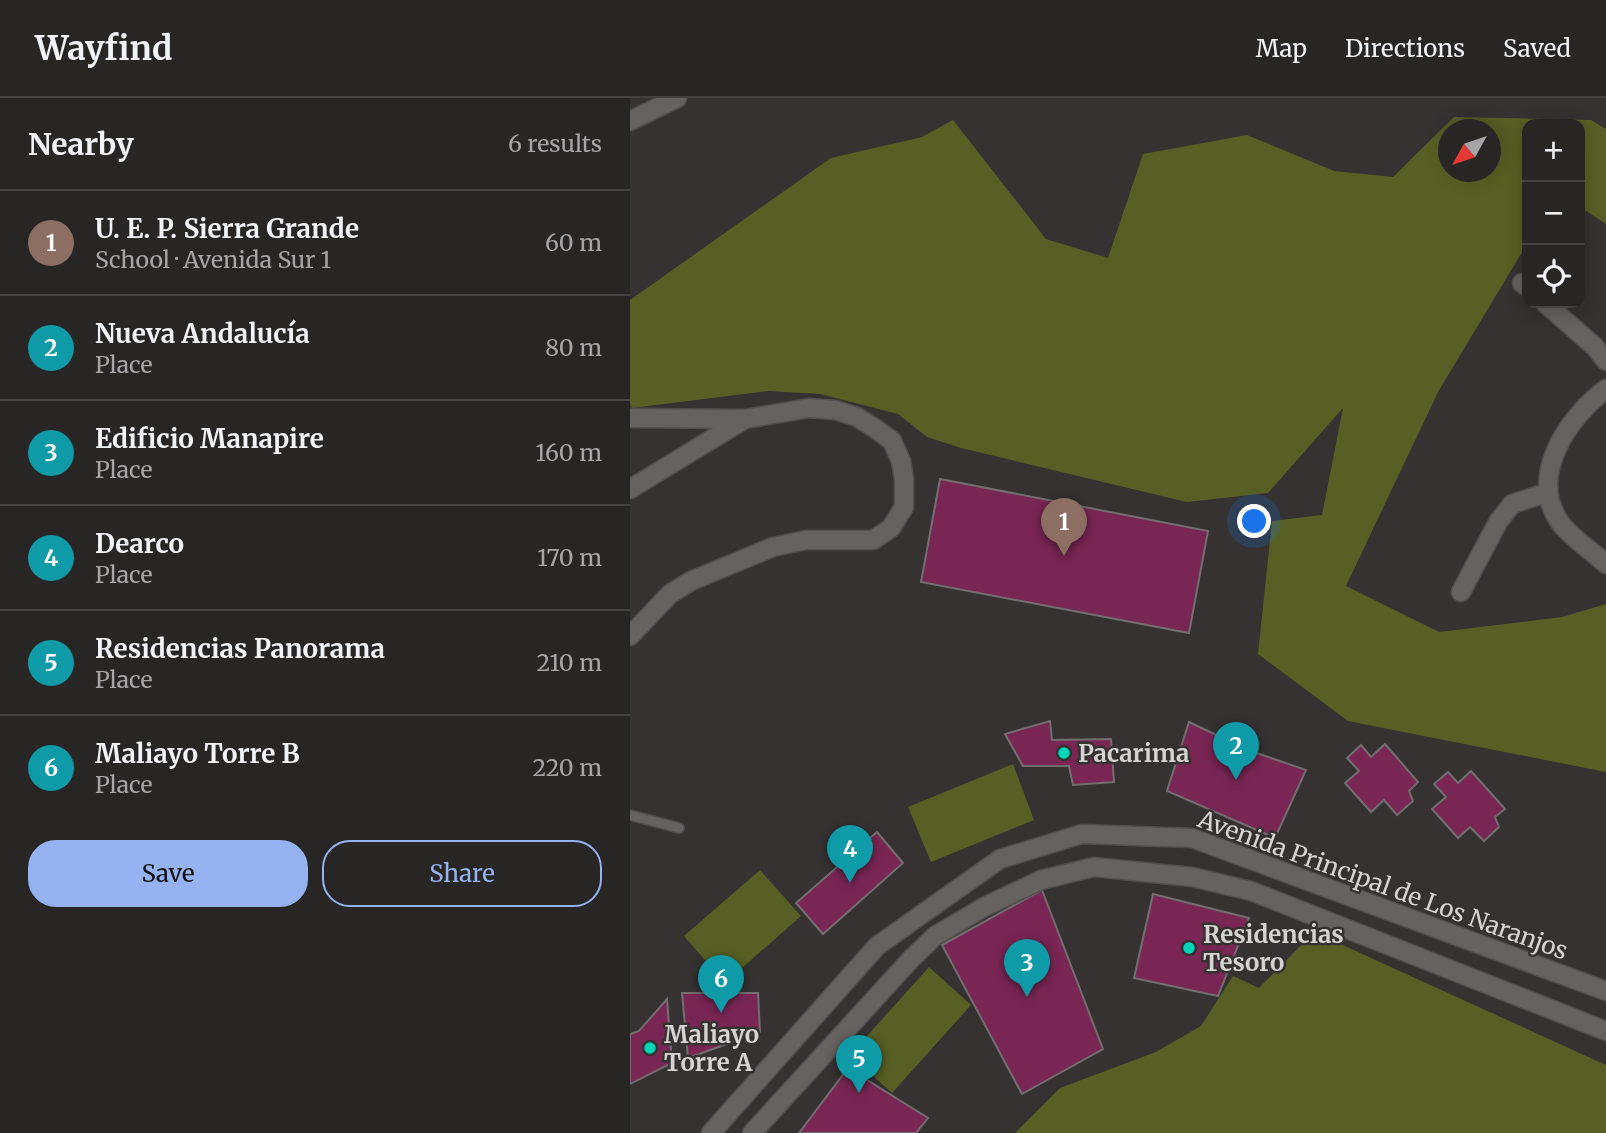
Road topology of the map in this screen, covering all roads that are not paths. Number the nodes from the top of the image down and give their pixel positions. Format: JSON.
{"nodes":[{"id":1,"x":677,"y":98,"type":"edge"},
{"id":2,"x":630,"y":121,"type":"edge"},
{"id":3,"x":1551,"y":308,"type":"edge"},
{"id":4,"x":1606,"y":361,"type":"edge"},
{"id":5,"x":1606,"y":389,"type":"edge"},
{"id":6,"x":630,"y":418,"type":"edge"},
{"id":7,"x":745,"y":419,"type":"junction"},
{"id":8,"x":630,"y":489,"type":"edge"},
{"id":9,"x":1546,"y":493,"type":"junction"},
{"id":10,"x":1606,"y":564,"type":"edge"},
{"id":11,"x":1461,"y":592,"type":"dead end"},
{"id":12,"x":630,"y":636,"type":"edge"},
{"id":13,"x":630,"y":815,"type":"edge"},
{"id":14,"x":679,"y":828,"type":"dead end"},
{"id":15,"x":1606,"y":991,"type":"edge"},
{"id":16,"x":1606,"y":1031,"type":"edge"},
{"id":17,"x":711,"y":1133,"type":"edge"},
{"id":18,"x":752,"y":1133,"type":"edge"}],
"edges":[{"from":1,"to":2,"type":"main road"},
{"from":3,"to":4,"type":"main road"},
{"from":5,"to":9,"type":"main road"},
{"from":6,"to":7,"type":"main road"},
{"from":7,"to":8,"type":"main road"},
{"from":7,"to":12,"type":"main road"},
{"from":9,"to":10,"type":"main road"},
{"from":9,"to":11,"type":"main road"},
{"from":13,"to":14,"type":"lane"},
{"from":15,"to":17,"type":"main road","name":"Avenida Principal de Los Naranjos"},
{"from":16,"to":18,"type":"main road","name":"Avenida Principal de Los Naranjos"}]}
